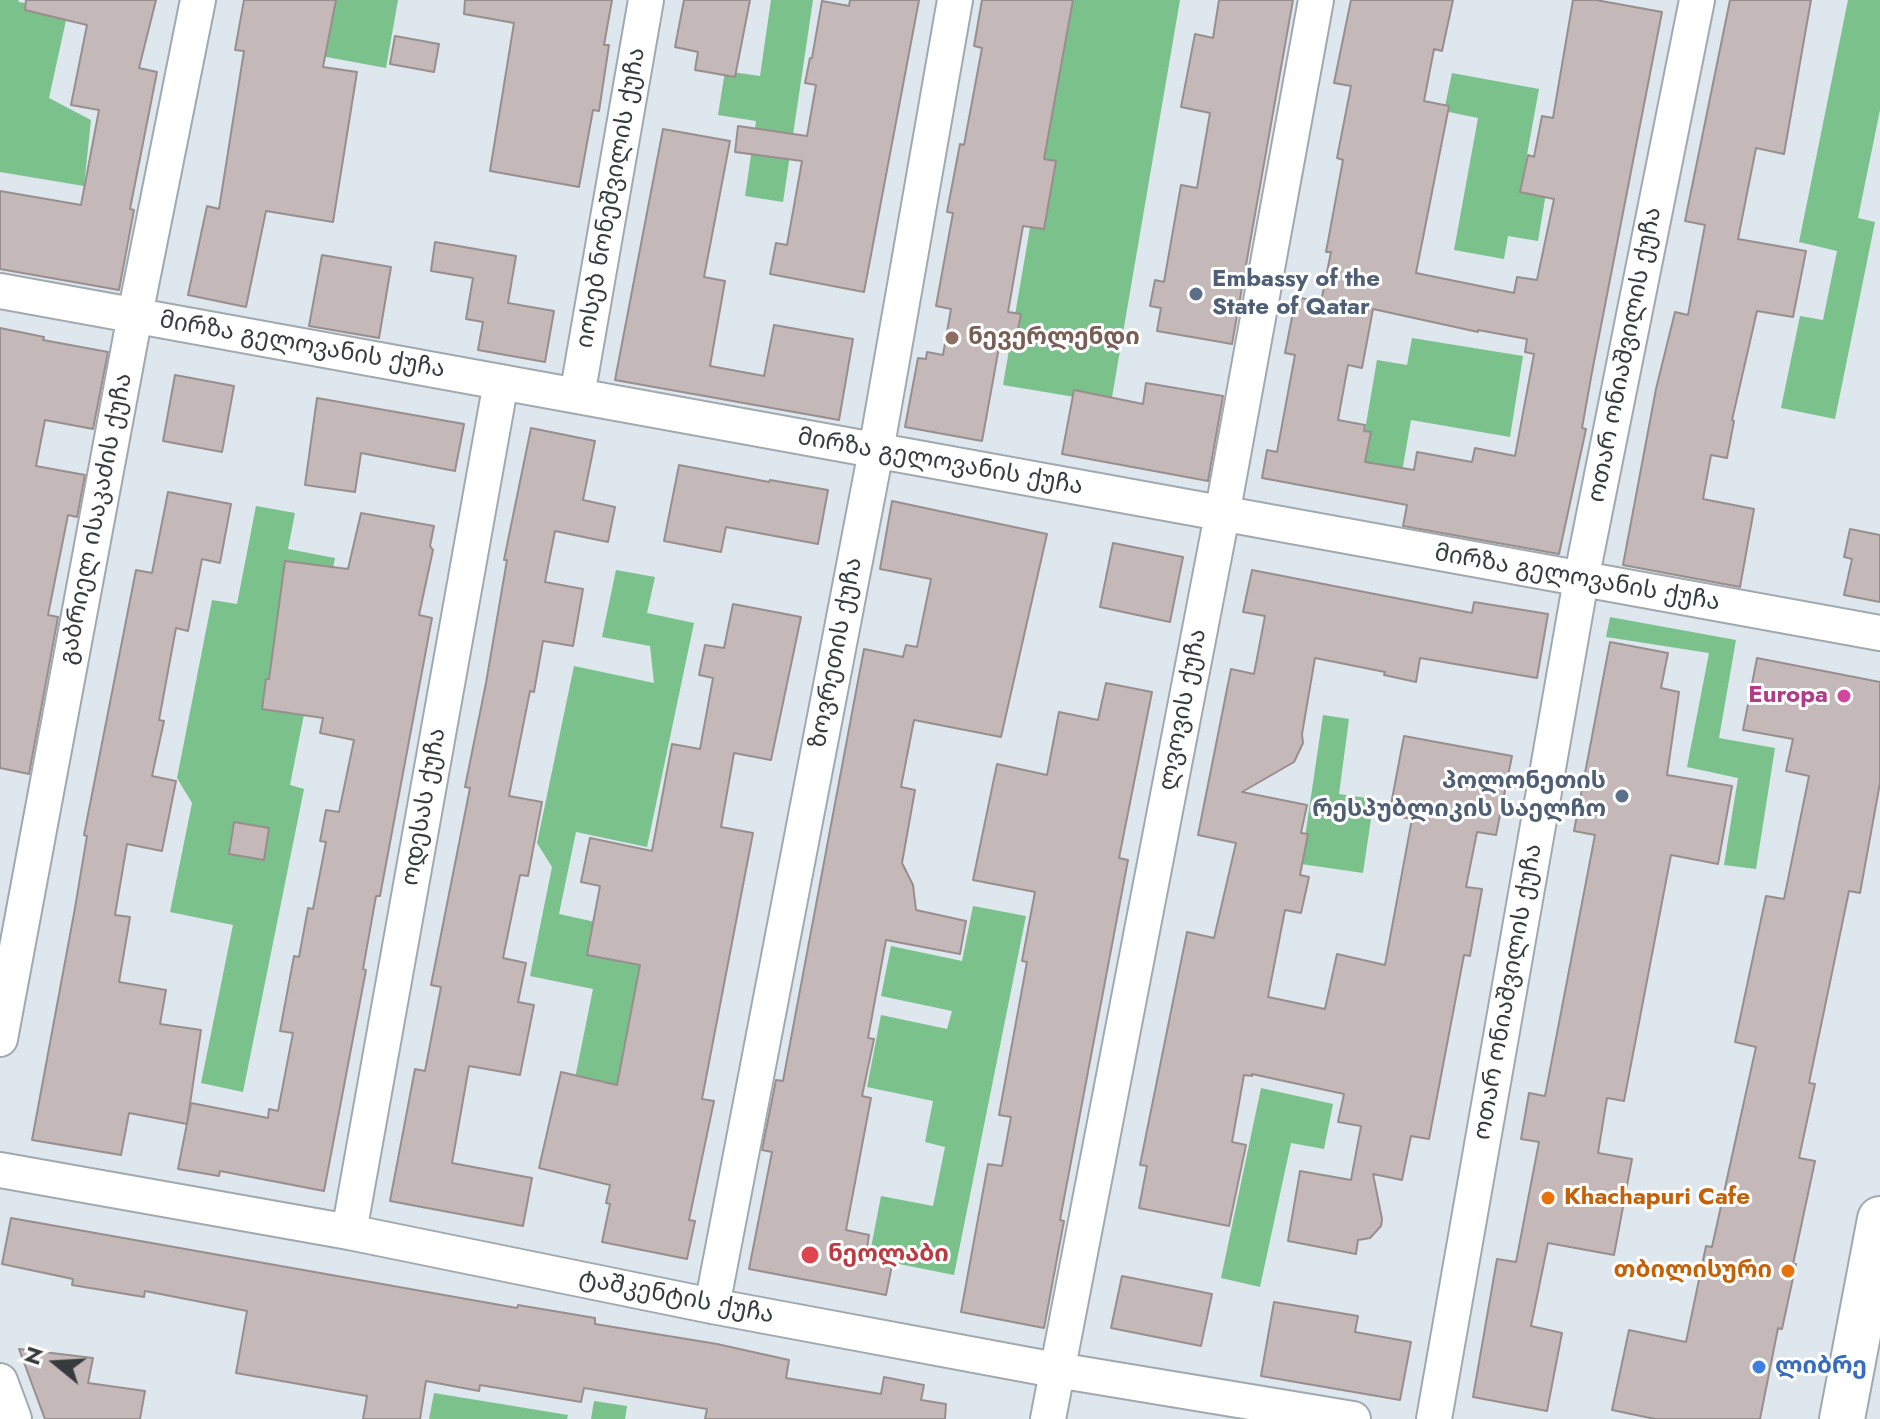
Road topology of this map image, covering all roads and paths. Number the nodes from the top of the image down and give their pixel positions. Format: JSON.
{"nodes":[{"id":1,"x":198,"y":0,"type":"edge"},
{"id":2,"x":646,"y":0,"type":"edge"},
{"id":3,"x":955,"y":0,"type":"edge"},
{"id":4,"x":1316,"y":0,"type":"edge"},
{"id":5,"x":1697,"y":0,"type":"edge"},
{"id":6,"x":0,"y":291,"type":"edge"},
{"id":7,"x":135,"y":315,"type":"junction"},
{"id":8,"x":501,"y":382,"type":"junction"},
{"id":9,"x":577,"y":396,"type":"junction"},
{"id":10,"x":876,"y":451,"type":"junction"},
{"id":11,"x":1222,"y":515,"type":"junction"},
{"id":12,"x":1581,"y":580,"type":"junction"},
{"id":13,"x":1880,"y":633,"type":"edge"},
{"id":14,"x":0,"y":1039,"type":"edge"},
{"id":15,"x":0,"y":1170,"type":"edge"},
{"id":16,"x":1880,"y":1219,"type":"edge"},
{"id":17,"x":349,"y":1232,"type":"junction"},
{"id":18,"x":712,"y":1306,"type":"junction"},
{"id":19,"x":1057,"y":1370,"type":"junction"},
{"id":20,"x":0,"y":1381,"type":"edge"},
{"id":21,"x":14,"y":1419,"type":"edge"},
{"id":22,"x":1048,"y":1419,"type":"edge"},
{"id":23,"x":1353,"y":1419,"type":"edge"},
{"id":24,"x":1434,"y":1419,"type":"edge"},
{"id":25,"x":1842,"y":1419,"type":"edge"}],
"edges":[{"from":1,"to":7,"type":"street","name":"გაბრიელ ისაკაძის ქუჩა"},
{"from":2,"to":9,"type":"street","name":"იოსებ ნონეშვილის ქუჩა"},
{"from":3,"to":10,"type":"street","name":"ზოვრეთის ქუჩა"},
{"from":4,"to":11,"type":"street","name":"ლვოვის ქუჩა"},
{"from":5,"to":12,"type":"street","name":"ოთარ ონიაშვილის ქუჩა"},
{"from":6,"to":7,"type":"street","name":"მირზა გელოვანის ქუჩა"},
{"from":7,"to":8,"type":"street","name":"მირზა გელოვანის ქუჩა"},
{"from":7,"to":14,"type":"street","name":"გაბრიელ ისაკაძის ქუჩა"},
{"from":8,"to":9,"type":"street","name":"მირზა გელოვანის ქუჩა"},
{"from":8,"to":17,"type":"street","name":"ოდესას ქუჩა"},
{"from":9,"to":10,"type":"street","name":"მირზა გელოვანის ქუჩა"},
{"from":10,"to":11,"type":"street","name":"მირზა გელოვანის ქუჩა"},
{"from":10,"to":18,"type":"street","name":"ზოვრეთის ქუჩა"},
{"from":11,"to":12,"type":"street","name":"მირზა გელოვანის ქუჩა"},
{"from":11,"to":19,"type":"street","name":"ლვოვის ქუჩა"},
{"from":12,"to":13,"type":"street","name":"მირზა გელოვანის ქუჩა"},
{"from":12,"to":24,"type":"street","name":"ოთარ ონიაშვილის ქუჩა"},
{"from":15,"to":17,"type":"street","name":"ტაშკენტის ქუჩა"},
{"from":16,"to":25,"type":"main road"},
{"from":17,"to":18,"type":"street","name":"ტაშკენტის ქუჩა"},
{"from":18,"to":19,"type":"street","name":"ტაშკენტის ქუჩა"},
{"from":19,"to":22,"type":"street","name":"ლვოვის ქუჩა"},
{"from":19,"to":23,"type":"street","name":"ტაშკენტის ქუჩა"},
{"from":20,"to":21,"type":"street"}]}
